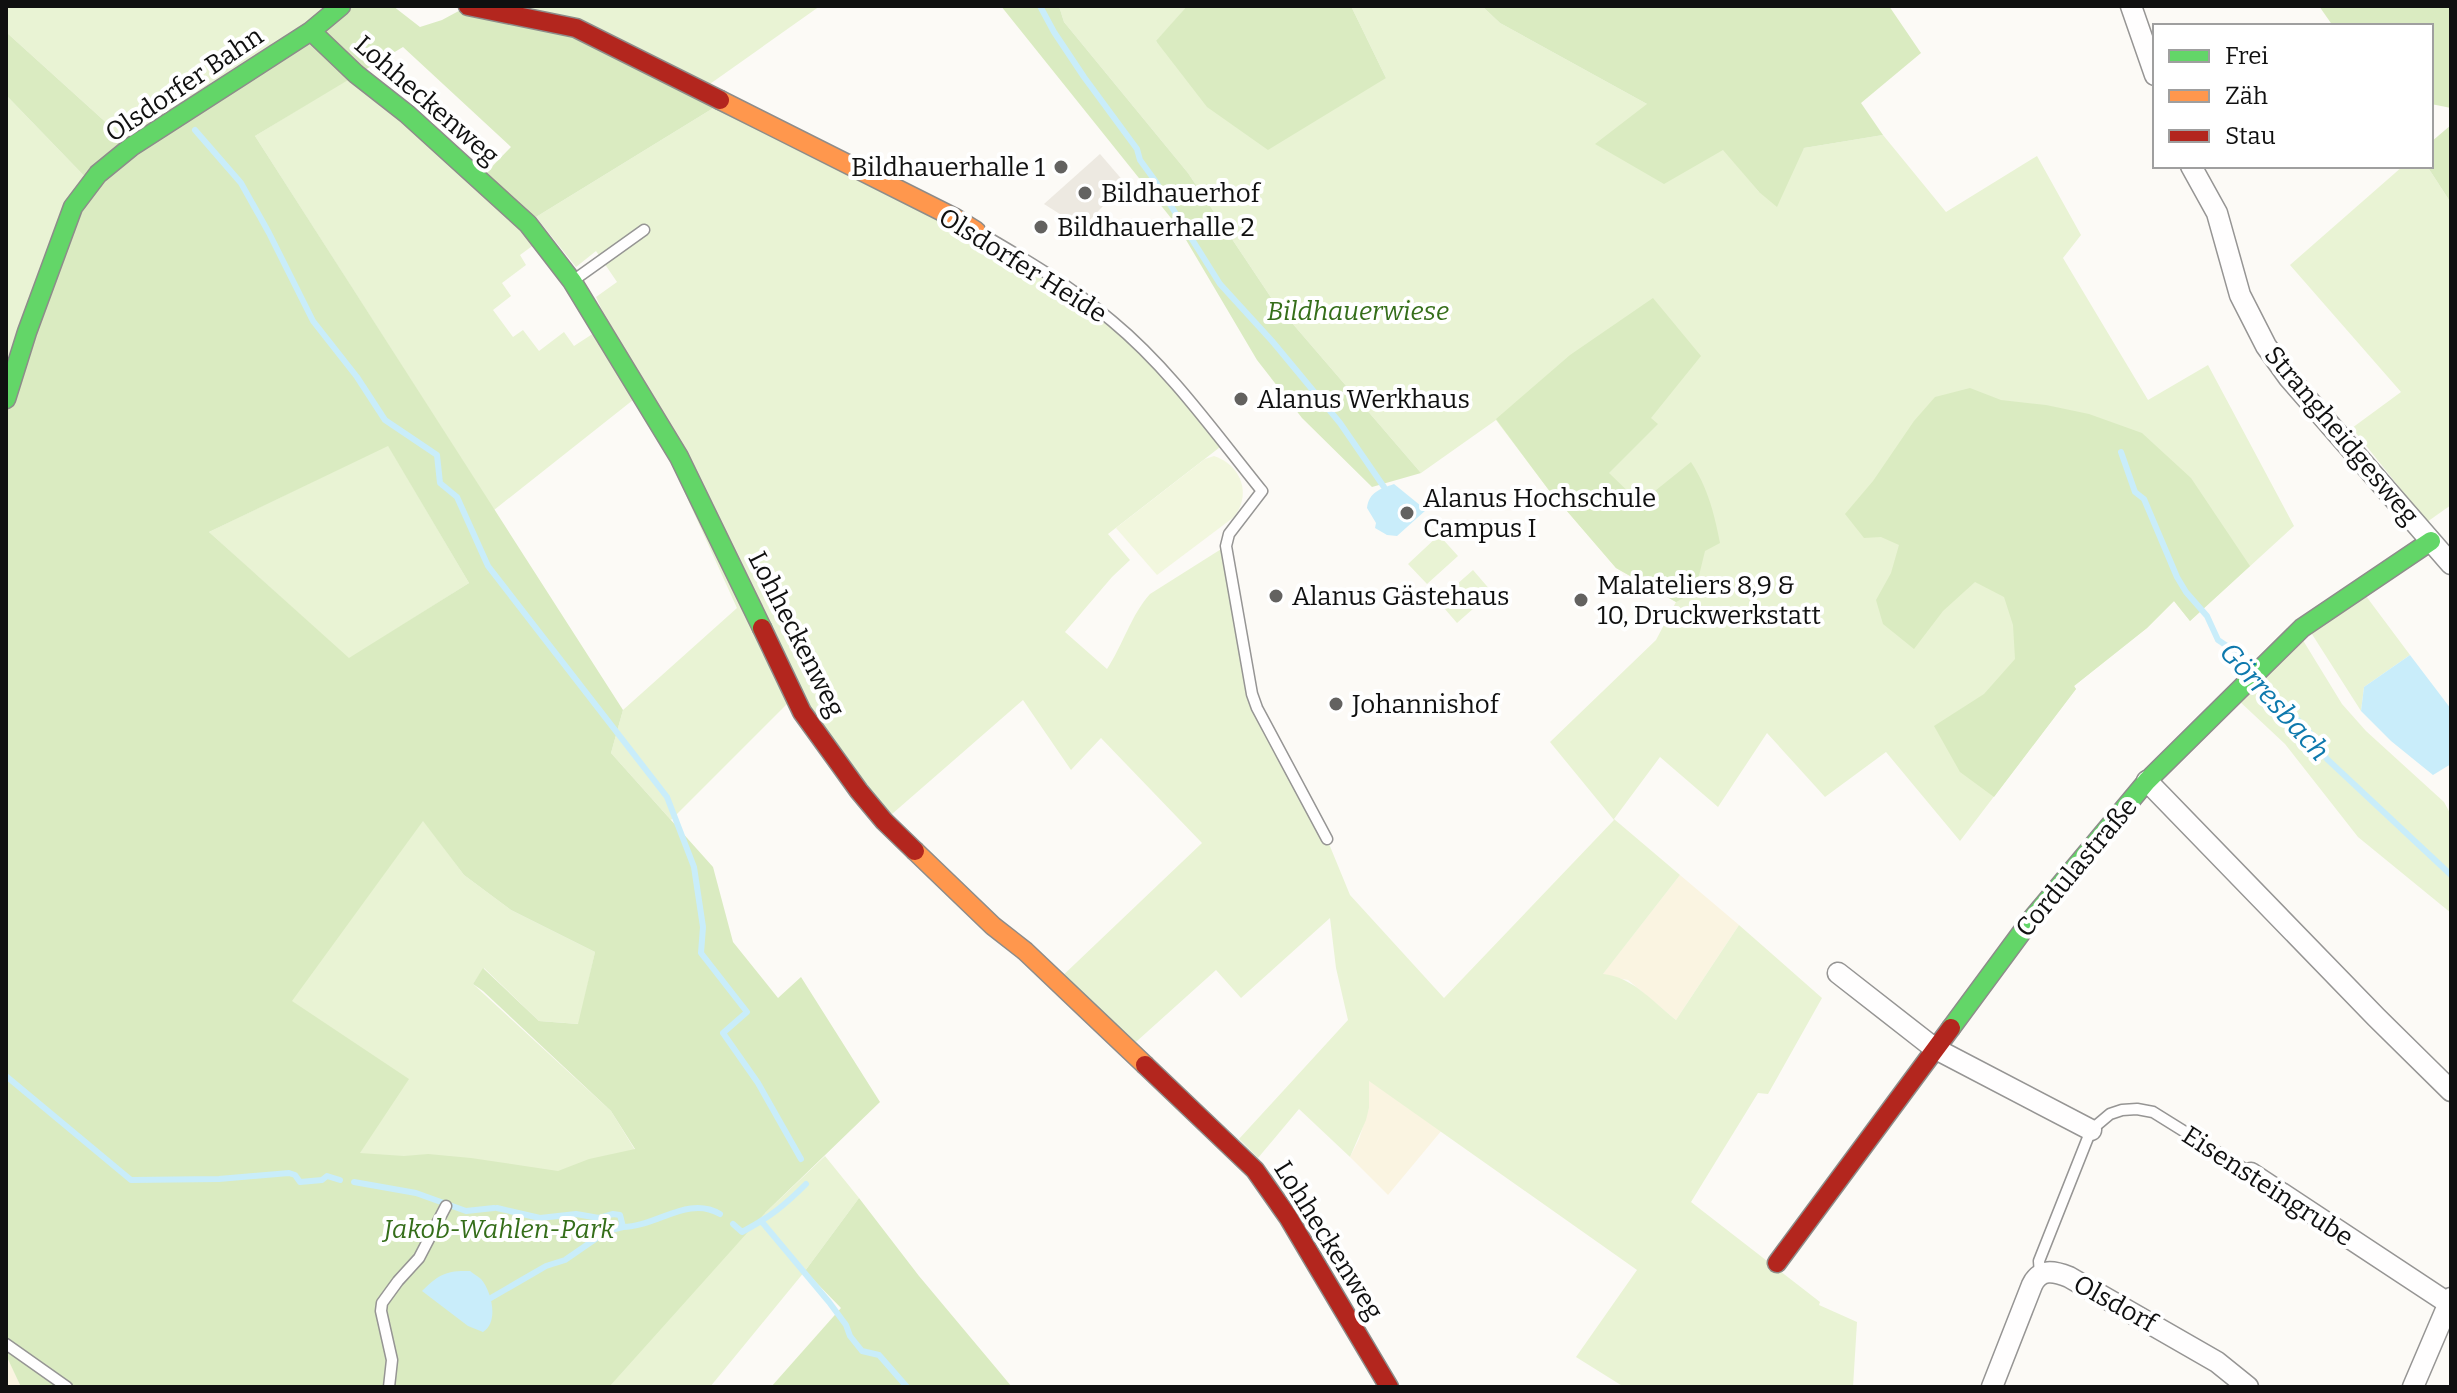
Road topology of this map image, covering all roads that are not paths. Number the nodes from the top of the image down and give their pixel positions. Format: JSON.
{"nodes":[{"id":1,"x":341,"y":6,"type":"edge"},
{"id":2,"x":468,"y":6,"type":"edge"},
{"id":3,"x":2131,"y":6,"type":"edge"},
{"id":4,"x":311,"y":31,"type":"junction"},
{"id":5,"x":2153,"y":69,"type":"edge"},
{"id":6,"x":2192,"y":168,"type":"edge"},
{"id":7,"x":644,"y":230,"type":"dead end"},
{"id":8,"x":976,"y":231,"type":"joint"},
{"id":9,"x":572,"y":281,"type":"junction"},
{"id":10,"x":6,"y":399,"type":"edge"},
{"id":11,"x":2431,"y":541,"type":"junction"},
{"id":12,"x":2451,"y":564,"type":"edge"},
{"id":13,"x":2147,"y":781,"type":"junction"},
{"id":14,"x":1327,"y":839,"type":"dead end"},
{"id":15,"x":1838,"y":973,"type":"dead end"},
{"id":16,"x":1934,"y":1048,"type":"junction"},
{"id":17,"x":2451,"y":1091,"type":"edge"},
{"id":18,"x":2088,"y":1136,"type":"junction"},
{"id":19,"x":2251,"y":1173,"type":"joint"},
{"id":20,"x":446,"y":1206,"type":"dead end"},
{"id":21,"x":1777,"y":1263,"type":"dead end"},
{"id":22,"x":2040,"y":1274,"type":"junction"},
{"id":23,"x":2450,"y":1302,"type":"edge"},
{"id":24,"x":6,"y":1344,"type":"edge"},
{"id":25,"x":67,"y":1387,"type":"edge"},
{"id":26,"x":389,"y":1387,"type":"edge"},
{"id":27,"x":1389,"y":1387,"type":"edge"},
{"id":28,"x":1992,"y":1387,"type":"edge"},
{"id":29,"x":2248,"y":1387,"type":"edge"},
{"id":30,"x":2413,"y":1387,"type":"edge"}],
"edges":[{"from":1,"to":4,"type":"street","name":"Olsdorfer Bahn"},
{"from":2,"to":8,"type":"street","name":"Olsdorfer Heide"},
{"from":3,"to":5,"type":"street"},
{"from":4,"to":9,"type":"street","name":"Lohheckenweg"},
{"from":4,"to":10,"type":"street","name":"Olsdorfer Bahn"},
{"from":6,"to":11,"type":"street","name":"Strangheidgesweg"},
{"from":7,"to":9,"type":"lane"},
{"from":8,"to":14,"type":"lane","name":"Olsdorfer Heide"},
{"from":9,"to":27,"type":"street","name":"Lohheckenweg"},
{"from":11,"to":12,"type":"street","name":"Strangheidgesweg"},
{"from":11,"to":13,"type":"street"},
{"from":13,"to":16,"type":"street","name":"Cordulastraße"},
{"from":13,"to":17,"type":"street","name":"Cordulastraße"},
{"from":15,"to":16,"type":"street"},
{"from":16,"to":18,"type":"street"},
{"from":16,"to":21,"type":"street","name":"Cordulastraße"},
{"from":18,"to":19,"type":"lane","name":"Eisensteingrube"},
{"from":18,"to":22,"type":"lane"},
{"from":19,"to":23,"type":"street","name":"Eisensteingrube"},
{"from":20,"to":26,"type":"lane"},
{"from":22,"to":28,"type":"street","name":"Olsdorf"},
{"from":22,"to":29,"type":"street","name":"Olsdorf"},
{"from":23,"to":30,"type":"street"},
{"from":24,"to":25,"type":"lane"}]}
